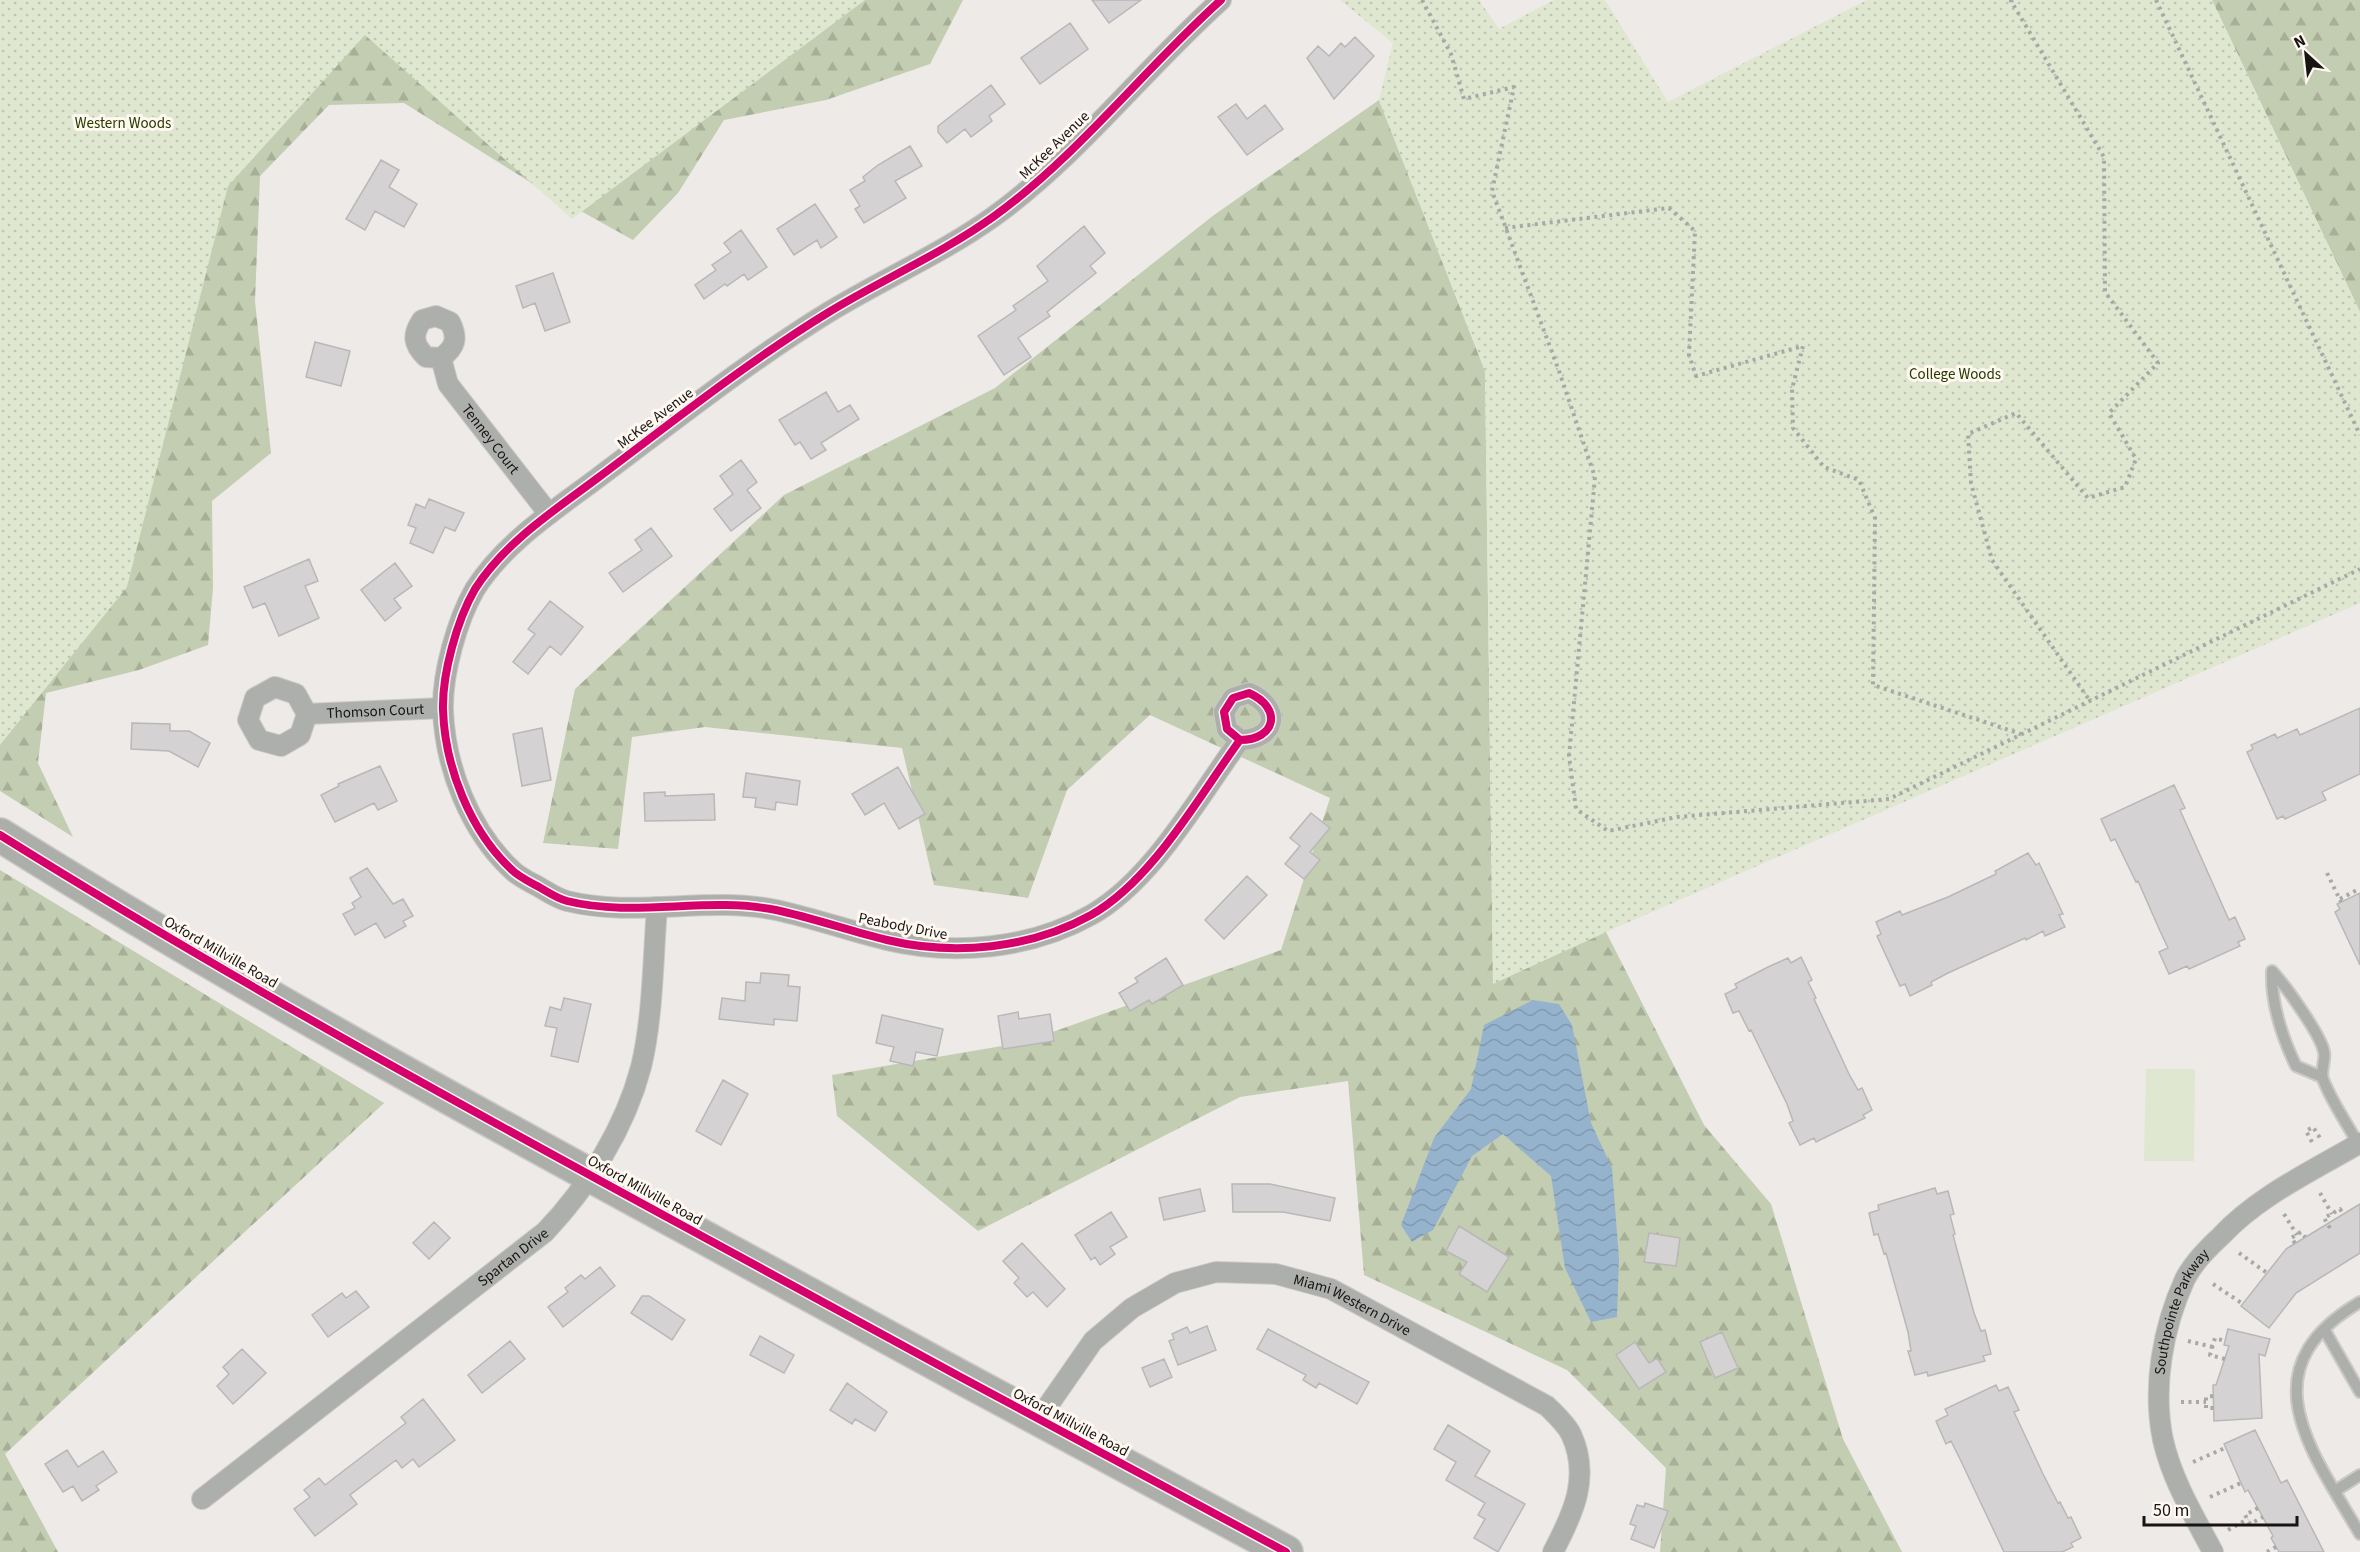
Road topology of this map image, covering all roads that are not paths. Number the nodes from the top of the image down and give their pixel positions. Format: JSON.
{"nodes":[{"id":1,"x":1221,"y":0,"type":"edge"},
{"id":2,"x":441,"y":358,"type":"dead end"},
{"id":3,"x":549,"y":514,"type":"junction"},
{"id":4,"x":443,"y":708,"type":"junction"},
{"id":5,"x":307,"y":714,"type":"dead end"},
{"id":6,"x":1240,"y":740,"type":"dead end"},
{"id":7,"x":0,"y":835,"type":"edge"},
{"id":8,"x":657,"y":907,"type":"junction"},
{"id":9,"x":2300,"y":1012,"type":"junction"},
{"id":10,"x":2280,"y":1020,"type":"junction"},
{"id":11,"x":2322,"y":1077,"type":"junction"},
{"id":12,"x":2359,"y":1145,"type":"edge"},
{"id":13,"x":590,"y":1175,"type":"junction"},
{"id":14,"x":2360,"y":1302,"type":"edge"},
{"id":15,"x":2324,"y":1329,"type":"junction"},
{"id":16,"x":2360,"y":1392,"type":"edge"},
{"id":17,"x":1038,"y":1420,"type":"junction"},
{"id":18,"x":2360,"y":1475,"type":"edge"},
{"id":19,"x":2335,"y":1491,"type":"junction"},
{"id":20,"x":202,"y":1499,"type":"dead end"},
{"id":21,"x":2360,"y":1534,"type":"edge"},
{"id":22,"x":1286,"y":1552,"type":"edge"},
{"id":23,"x":1553,"y":1552,"type":"edge"},
{"id":24,"x":2213,"y":1552,"type":"edge"}],
"edges":[{"from":1,"to":3,"type":"street","name":"McKee Avenue"},
{"from":2,"to":3,"type":"street","name":"Tenney Court"},
{"from":3,"to":4,"type":"street","name":"McKee Avenue"},
{"from":4,"to":5,"type":"street","name":"Thomson Court"},
{"from":4,"to":8,"type":"street","name":"McKee Avenue"},
{"from":6,"to":8,"type":"street","name":"Peabody Drive"},
{"from":7,"to":13,"type":"highway","name":"Oxford Millville Road"},
{"from":8,"to":13,"type":"street","name":"Spartan Drive"},
{"from":9,"to":10,"type":"lane"},
{"from":9,"to":10,"type":"lane"},
{"from":9,"to":11,"type":"lane"},
{"from":10,"to":11,"type":"lane"},
{"from":11,"to":12,"type":"lane"},
{"from":12,"to":24,"type":"street","name":"Southpointe Parkway"},
{"from":13,"to":17,"type":"highway","name":"Oxford Millville Road"},
{"from":13,"to":20,"type":"street","name":"Spartan Drive"},
{"from":14,"to":15,"type":"lane"},
{"from":15,"to":16,"type":"lane"},
{"from":15,"to":19,"type":"lane"},
{"from":17,"to":22,"type":"highway","name":"Oxford Millville Road"},
{"from":17,"to":23,"type":"street","name":"Miami Western Drive"},
{"from":18,"to":19,"type":"lane"},
{"from":19,"to":21,"type":"lane"}]}
